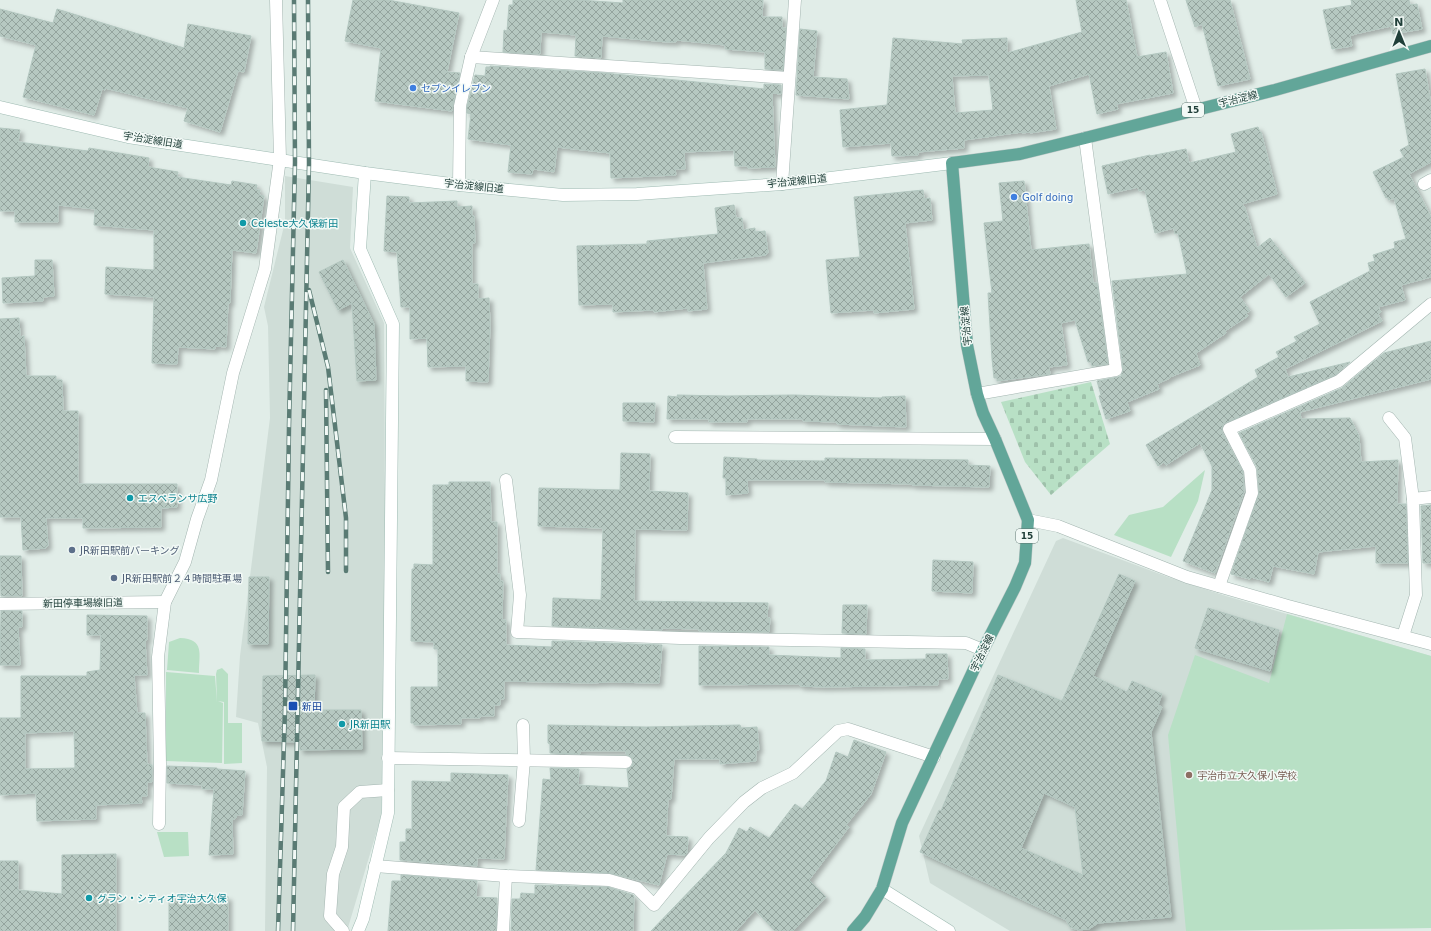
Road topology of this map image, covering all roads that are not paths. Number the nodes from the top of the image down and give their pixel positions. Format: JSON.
{"nodes":[{"id":1,"x":276,"y":0,"type":"edge"},
{"id":2,"x":493,"y":0,"type":"edge"},
{"id":3,"x":796,"y":0,"type":"edge"},
{"id":4,"x":1160,"y":0,"type":"edge"},
{"id":5,"x":1431,"y":46,"type":"edge"},
{"id":6,"x":471,"y":57,"type":"junction"},
{"id":7,"x":789,"y":78,"type":"junction"},
{"id":8,"x":0,"y":107,"type":"edge"},
{"id":9,"x":1196,"y":109,"type":"junction"},
{"id":10,"x":1085,"y":138,"type":"junction"},
{"id":11,"x":280,"y":159,"type":"junction"},
{"id":12,"x":952,"y":164,"type":"junction"},
{"id":13,"x":365,"y":173,"type":"junction"},
{"id":14,"x":782,"y":184,"type":"junction"},
{"id":15,"x":459,"y":185,"type":"junction"},
{"id":16,"x":1431,"y":304,"type":"edge"},
{"id":17,"x":977,"y":394,"type":"junction"},
{"id":18,"x":1389,"y":418,"type":"dead end"},
{"id":19,"x":675,"y":437,"type":"dead end"},
{"id":20,"x":995,"y":439,"type":"junction"},
{"id":21,"x":506,"y":480,"type":"dead end"},
{"id":22,"x":1431,"y":497,"type":"edge"},
{"id":23,"x":1412,"y":499,"type":"junction"},
{"id":24,"x":1028,"y":520,"type":"junction"},
{"id":25,"x":1219,"y":586,"type":"junction"},
{"id":26,"x":165,"y":602,"type":"junction"},
{"id":27,"x":0,"y":604,"type":"edge"},
{"id":28,"x":1403,"y":636,"type":"junction"},
{"id":29,"x":1431,"y":644,"type":"edge"},
{"id":30,"x":983,"y":650,"type":"junction"},
{"id":31,"x":523,"y":725,"type":"dead end"},
{"id":32,"x":388,"y":758,"type":"junction"},
{"id":33,"x":934,"y":758,"type":"junction"},
{"id":34,"x":524,"y":760,"type":"junction"},
{"id":35,"x":626,"y":762,"type":"dead end"},
{"id":36,"x":388,"y":790,"type":"junction"},
{"id":37,"x":519,"y":821,"type":"dead end"},
{"id":38,"x":159,"y":824,"type":"dead end"},
{"id":39,"x":375,"y":866,"type":"junction"},
{"id":40,"x":506,"y":876,"type":"junction"},
{"id":41,"x":882,"y":890,"type":"junction"},
{"id":42,"x":343,"y":931,"type":"edge"},
{"id":43,"x":358,"y":931,"type":"edge"},
{"id":44,"x":503,"y":931,"type":"edge"},
{"id":45,"x":853,"y":931,"type":"edge"},
{"id":46,"x":949,"y":931,"type":"edge"}],
"edges":[{"from":1,"to":11,"type":"street"},
{"from":2,"to":6,"type":"street"},
{"from":3,"to":7,"type":"street"},
{"from":4,"to":9,"type":"street"},
{"from":5,"to":9,"type":"main road","name":"宇治淀線","number":"15"},
{"from":6,"to":7,"type":"street"},
{"from":6,"to":15,"type":"street"},
{"from":7,"to":14,"type":"street"},
{"from":8,"to":11,"type":"street","name":"宇治淀線旧道"},
{"from":9,"to":10,"type":"main road","name":"宇治淀線","number":"15"},
{"from":10,"to":12,"type":"main road","name":"宇治淀線","number":"15"},
{"from":10,"to":17,"type":"street"},
{"from":11,"to":13,"type":"street","name":"宇治淀線旧道"},
{"from":11,"to":26,"type":"street"},
{"from":12,"to":14,"type":"street","name":"宇治淀線旧道"},
{"from":12,"to":17,"type":"main road","name":"宇治淀線","number":"15"},
{"from":13,"to":15,"type":"street","name":"宇治淀線旧道"},
{"from":13,"to":32,"type":"street"},
{"from":14,"to":15,"type":"street","name":"宇治淀線旧道"},
{"from":16,"to":25,"type":"street"},
{"from":17,"to":20,"type":"main road","name":"宇治淀線","number":"15"},
{"from":18,"to":23,"type":"street"},
{"from":19,"to":20,"type":"street"},
{"from":20,"to":24,"type":"main road","name":"宇治淀線","number":"15"},
{"from":21,"to":30,"type":"street"},
{"from":22,"to":23,"type":"street"},
{"from":23,"to":28,"type":"street"},
{"from":24,"to":25,"type":"street"},
{"from":24,"to":30,"type":"main road","name":"宇治淀線","number":"15"},
{"from":25,"to":28,"type":"street"},
{"from":26,"to":27,"type":"street","name":"新田停車場線旧道"},
{"from":26,"to":38,"type":"street"},
{"from":28,"to":29,"type":"street"},
{"from":30,"to":33,"type":"main road","name":"宇治淀線","number":"15"},
{"from":31,"to":34,"type":"street"},
{"from":32,"to":34,"type":"street"},
{"from":32,"to":36,"type":"street"},
{"from":33,"to":40,"type":"street"},
{"from":33,"to":41,"type":"main road","name":"宇治淀線","number":"15"},
{"from":34,"to":35,"type":"street"},
{"from":34,"to":37,"type":"street"},
{"from":36,"to":39,"type":"street"},
{"from":36,"to":42,"type":"street"},
{"from":39,"to":40,"type":"street"},
{"from":39,"to":43,"type":"street"},
{"from":40,"to":44,"type":"street"},
{"from":41,"to":45,"type":"main road","name":"宇治淀線","number":"15"},
{"from":41,"to":46,"type":"street"}]}
